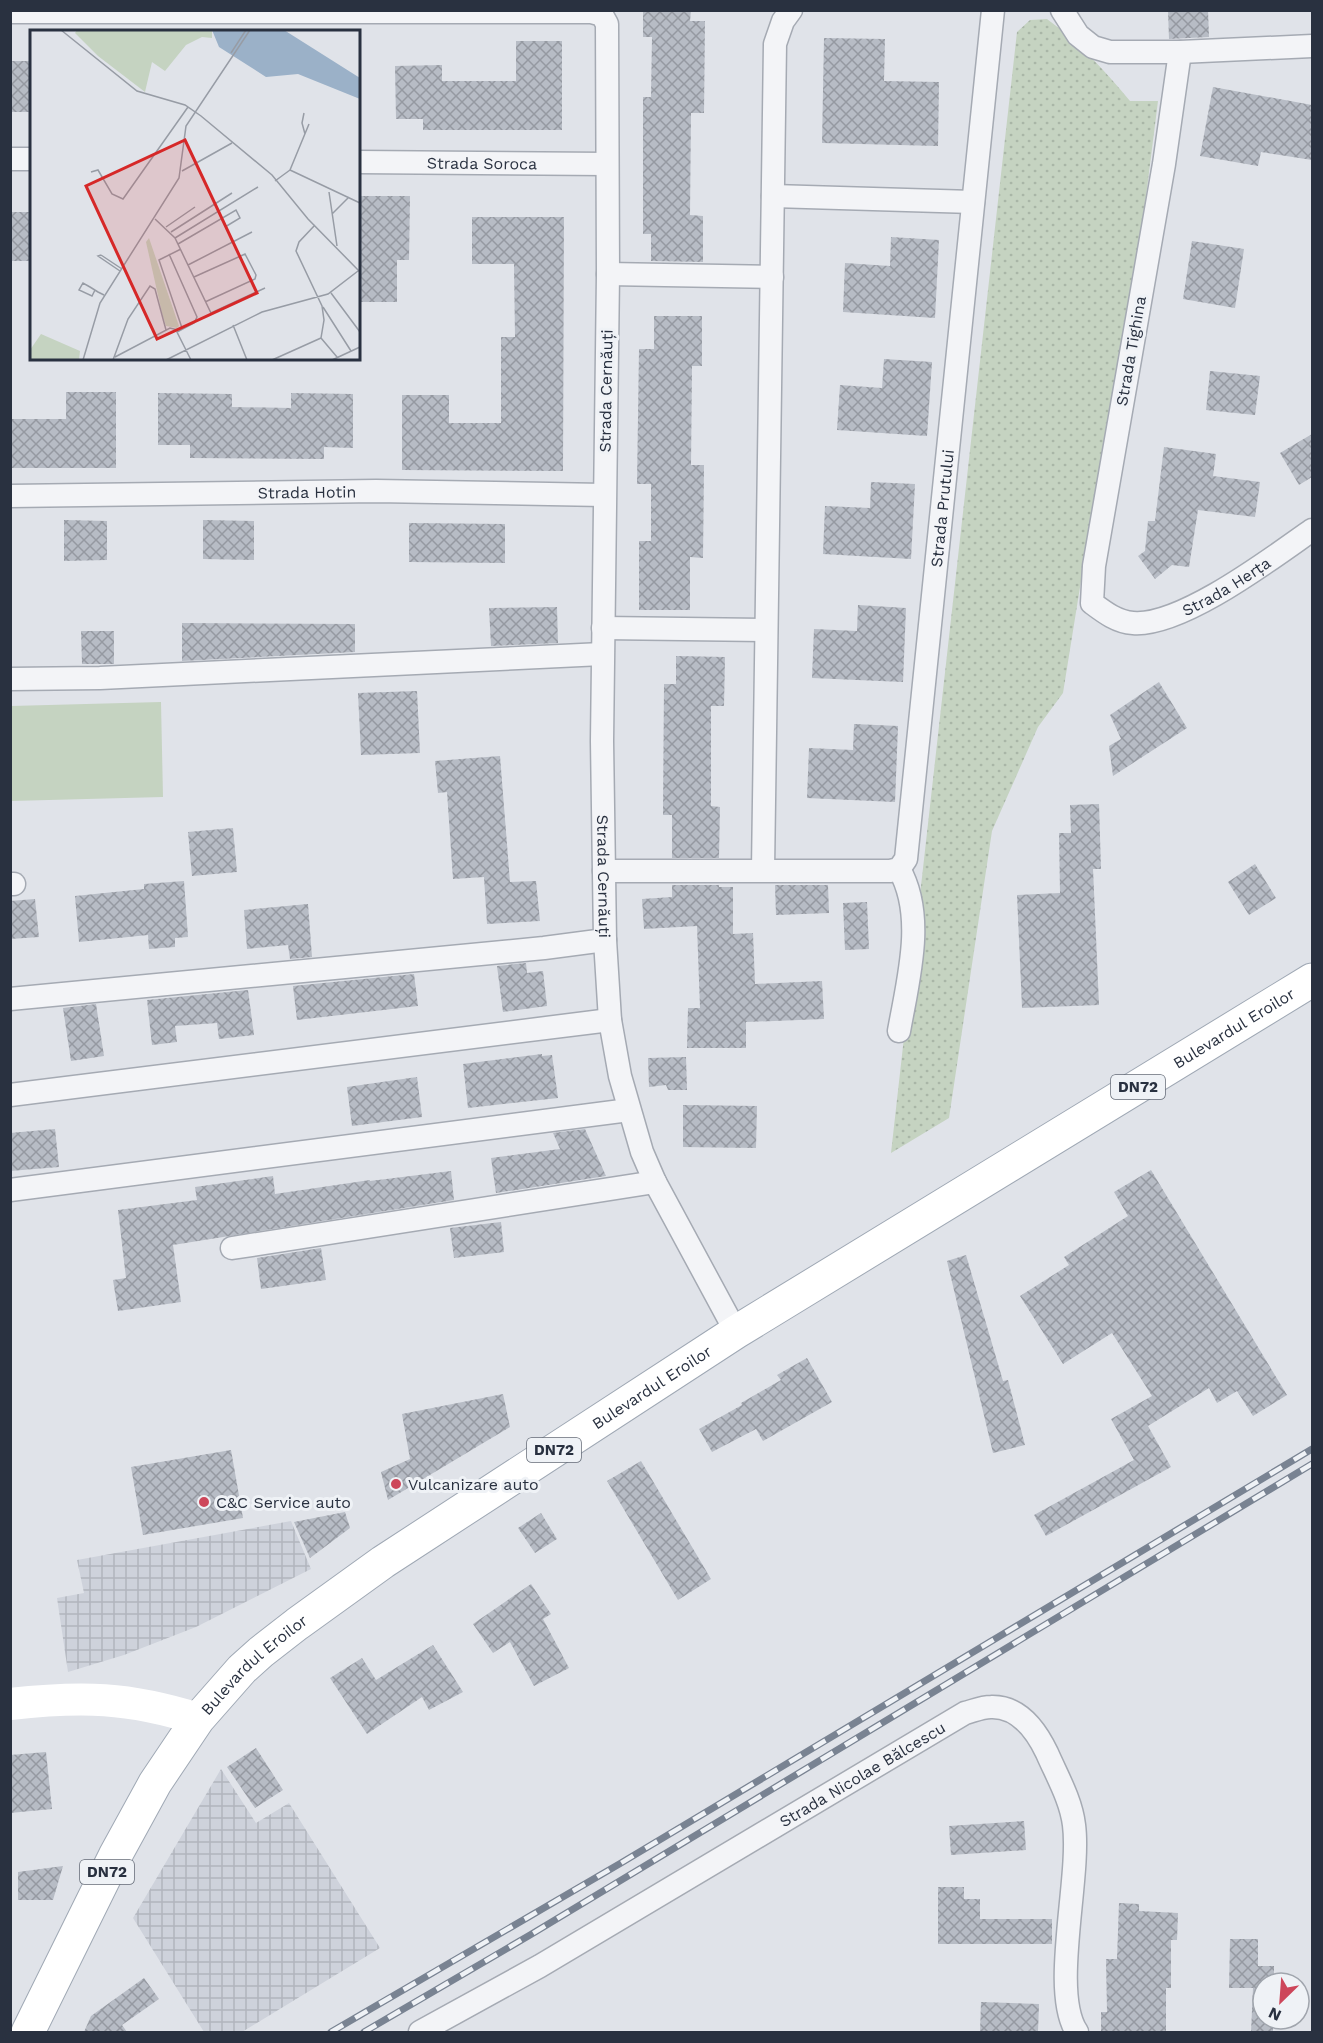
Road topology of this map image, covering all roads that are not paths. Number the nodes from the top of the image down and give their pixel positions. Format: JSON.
{"nodes":[{"id":1,"x":791,"y":10,"type":"edge"},
{"id":2,"x":993,"y":10,"type":"edge"},
{"id":3,"x":1062,"y":10,"type":"edge"},
{"id":4,"x":10,"y":12,"type":"edge"},
{"id":5,"x":1312,"y":46,"type":"edge"},
{"id":6,"x":1180,"y":52,"type":"junction"},
{"id":7,"x":10,"y":159,"type":"edge"},
{"id":8,"x":30,"y":159,"type":"edge"},
{"id":9,"x":360,"y":162,"type":"edge"},
{"id":10,"x":607,"y":164,"type":"junction"},
{"id":11,"x":773,"y":196,"type":"junction"},
{"id":12,"x":973,"y":202,"type":"junction"},
{"id":13,"x":608,"y":274,"type":"junction"},
{"id":14,"x":772,"y":278,"type":"junction"},
{"id":15,"x":604,"y":495,"type":"junction"},
{"id":16,"x":10,"y":496,"type":"edge"},
{"id":17,"x":1312,"y":531,"type":"edge"},
{"id":18,"x":1133,"y":623,"type":"joint"},
{"id":19,"x":603,"y":628,"type":"junction"},
{"id":20,"x":766,"y":630,"type":"junction"},
{"id":21,"x":602,"y":654,"type":"junction"},
{"id":22,"x":10,"y":680,"type":"edge"},
{"id":23,"x":899,"y":869,"type":"junction"},
{"id":24,"x":763,"y":870,"type":"junction"},
{"id":25,"x":604,"y":872,"type":"junction"},
{"id":26,"x":605,"y":940,"type":"junction"},
{"id":27,"x":1312,"y":980,"type":"edge"},
{"id":28,"x":10,"y":999,"type":"edge"},
{"id":29,"x":610,"y":1020,"type":"junction"},
{"id":30,"x":899,"y":1030,"type":"dead end"},
{"id":31,"x":10,"y":1095,"type":"edge"},
{"id":32,"x":629,"y":1110,"type":"junction"},
{"id":33,"x":655,"y":1182,"type":"junction"},
{"id":34,"x":10,"y":1190,"type":"edge"},
{"id":35,"x":232,"y":1248,"type":"dead end"},
{"id":36,"x":736,"y":1332,"type":"junction"},
{"id":37,"x":10,"y":1704,"type":"edge"},
{"id":38,"x":198,"y":1719,"type":"junction"},
{"id":39,"x":28,"y":2032,"type":"edge"},
{"id":40,"x":420,"y":2032,"type":"edge"},
{"id":41,"x":1077,"y":2032,"type":"edge"}],
"edges":[{"from":1,"to":11,"type":"street"},
{"from":2,"to":12,"type":"street","name":"Strada Prutului"},
{"from":3,"to":6,"type":"street"},
{"from":4,"to":10,"type":"street","name":"Strada Cernăuți"},
{"from":5,"to":6,"type":"street"},
{"from":6,"to":18,"type":"street","name":"Strada Tighina"},
{"from":7,"to":8,"type":"street"},
{"from":9,"to":10,"type":"street","name":"Strada Soroca"},
{"from":10,"to":13,"type":"street","name":"Strada Cernăuți"},
{"from":11,"to":12,"type":"street"},
{"from":11,"to":14,"type":"street"},
{"from":12,"to":23,"type":"street","name":"Strada Prutului"},
{"from":13,"to":14,"type":"street"},
{"from":13,"to":15,"type":"street","name":"Strada Cernăuți"},
{"from":14,"to":20,"type":"street"},
{"from":15,"to":16,"type":"street","name":"Strada Hotin"},
{"from":15,"to":19,"type":"street","name":"Strada Cernăuți"},
{"from":17,"to":18,"type":"street","name":"Strada Herța"},
{"from":19,"to":20,"type":"street"},
{"from":19,"to":21,"type":"street","name":"Strada Cernăuți"},
{"from":20,"to":24,"type":"street"},
{"from":21,"to":22,"type":"street"},
{"from":21,"to":25,"type":"street","name":"Strada Cernăuți"},
{"from":23,"to":24,"type":"street"},
{"from":23,"to":30,"type":"street"},
{"from":24,"to":25,"type":"street"},
{"from":25,"to":26,"type":"street","name":"Strada Cernăuți"},
{"from":26,"to":28,"type":"street"},
{"from":26,"to":29,"type":"street","name":"Strada Cernăuți"},
{"from":27,"to":36,"type":"main road","name":"Bulevardul Eroilor","number":"DN72"},
{"from":29,"to":31,"type":"street"},
{"from":29,"to":32,"type":"street","name":"Strada Cernăuți"},
{"from":32,"to":33,"type":"street","name":"Strada Cernăuți"},
{"from":32,"to":34,"type":"street"},
{"from":33,"to":35,"type":"street"},
{"from":33,"to":36,"type":"street","name":"Strada Cernăuți"},
{"from":36,"to":38,"type":"main road","name":"Bulevardul Eroilor","number":"DN72"},
{"from":37,"to":38,"type":"street"},
{"from":38,"to":39,"type":"main road","name":"Bulevardul Eroilor","number":"DN72"},
{"from":40,"to":41,"type":"street","name":"Strada Nicolae Bălcescu"}]}
